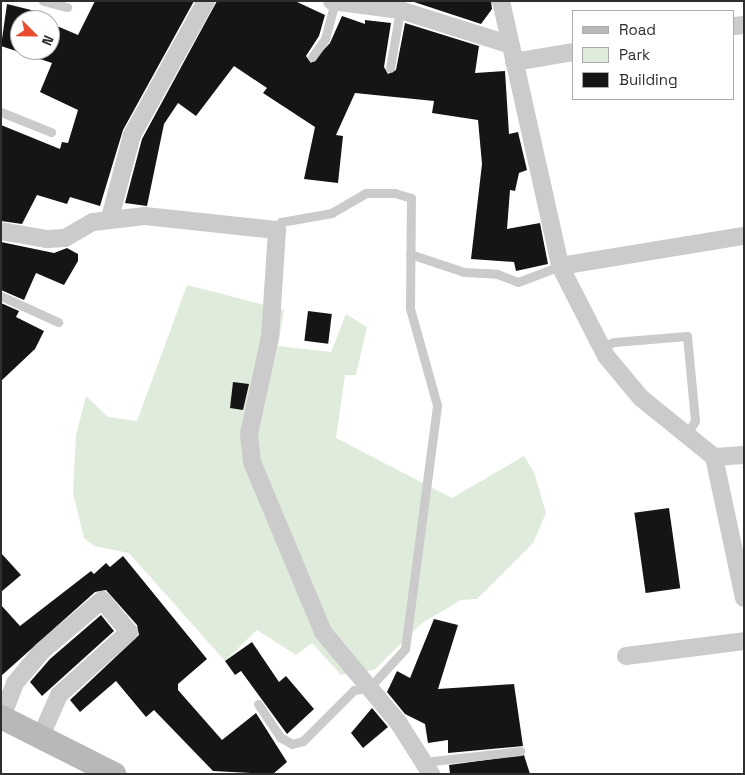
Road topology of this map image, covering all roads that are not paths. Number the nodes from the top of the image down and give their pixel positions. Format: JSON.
{"nodes":[{"id":1,"x":43,"y":1,"type":"edge"},
{"id":2,"x":206,"y":1,"type":"edge"},
{"id":3,"x":501,"y":1,"type":"edge"},
{"id":4,"x":334,"y":2,"type":"edge"},
{"id":5,"x":67,"y":7,"type":"dead end"},
{"id":6,"x":400,"y":10,"type":"junction"},
{"id":7,"x":508,"y":44,"type":"junction"},
{"id":8,"x":572,"y":52,"type":"edge"},
{"id":9,"x":312,"y":57,"type":"dead end"},
{"id":10,"x":514,"y":62,"type":"junction"},
{"id":11,"x":390,"y":68,"type":"dead end"},
{"id":12,"x":1,"y":112,"type":"edge"},
{"id":13,"x":51,"y":132,"type":"dead end"},
{"id":14,"x":110,"y":218,"type":"junction"},
{"id":15,"x":277,"y":230,"type":"junction"},
{"id":16,"x":1,"y":231,"type":"edge"},
{"id":17,"x":744,"y":236,"type":"edge"},
{"id":18,"x":410,"y":254,"type":"junction"},
{"id":19,"x":560,"y":266,"type":"junction"},
{"id":20,"x":1,"y":296,"type":"edge"},
{"id":21,"x":58,"y":322,"type":"dead end"},
{"id":22,"x":602,"y":347,"type":"junction"},
{"id":23,"x":686,"y":435,"type":"junction"},
{"id":24,"x":744,"y":455,"type":"edge"},
{"id":25,"x":714,"y":457,"type":"junction"},
{"id":26,"x":744,"y":598,"type":"edge"},
{"id":27,"x":744,"y":641,"type":"edge"},
{"id":28,"x":626,"y":656,"type":"dead end"},
{"id":29,"x":369,"y":688,"type":"junction"},
{"id":30,"x":258,"y":704,"type":"dead end"},
{"id":31,"x":1,"y":717,"type":"edge"},
{"id":32,"x":41,"y":736,"type":"junction"},
{"id":33,"x":520,"y":751,"type":"dead end"},
{"id":34,"x":427,"y":768,"type":"edge"},
{"id":35,"x":114,"y":774,"type":"edge"}],
"edges":[{"from":1,"to":5,"type":"lane"},
{"from":2,"to":14,"type":"street"},
{"from":3,"to":7,"type":"street"},
{"from":4,"to":6,"type":"street"},
{"from":4,"to":9,"type":"lane"},
{"from":6,"to":7,"type":"street"},
{"from":6,"to":11,"type":"lane"},
{"from":7,"to":10,"type":"street"},
{"from":8,"to":10,"type":"street"},
{"from":10,"to":19,"type":"street"},
{"from":12,"to":13,"type":"lane"},
{"from":14,"to":15,"type":"street"},
{"from":14,"to":16,"type":"street"},
{"from":15,"to":18,"type":"lane"},
{"from":15,"to":29,"type":"street"},
{"from":17,"to":19,"type":"street"},
{"from":18,"to":19,"type":"lane"},
{"from":18,"to":29,"type":"lane"},
{"from":19,"to":22,"type":"street"},
{"from":20,"to":21,"type":"lane"},
{"from":22,"to":23,"type":"street"},
{"from":22,"to":23,"type":"lane"},
{"from":23,"to":25,"type":"street"},
{"from":24,"to":25,"type":"street"},
{"from":25,"to":26,"type":"street"},
{"from":27,"to":28,"type":"street"},
{"from":29,"to":30,"type":"lane"},
{"from":29,"to":34,"type":"street"},
{"from":31,"to":32,"type":"street"},
{"from":31,"to":32,"type":"street"},
{"from":32,"to":35,"type":"street"},
{"from":33,"to":34,"type":"lane"}]}
